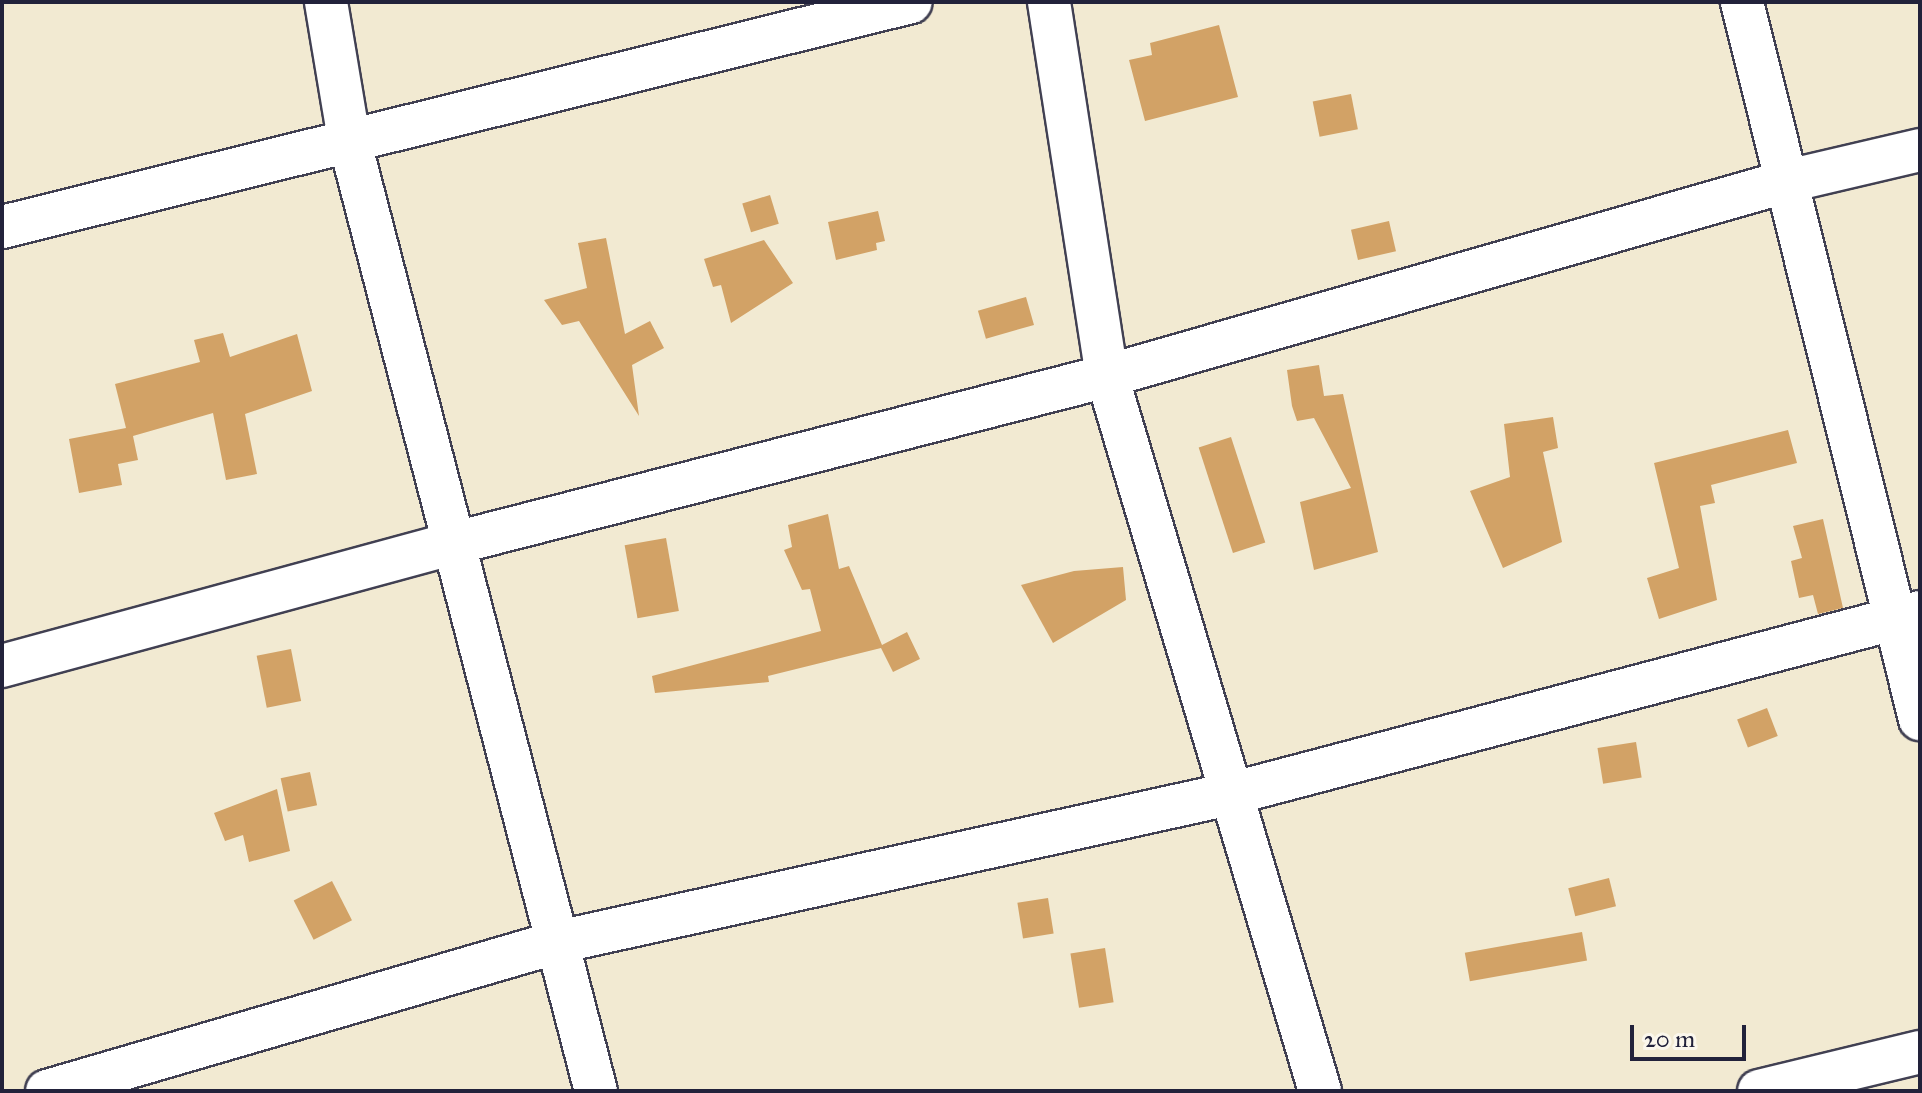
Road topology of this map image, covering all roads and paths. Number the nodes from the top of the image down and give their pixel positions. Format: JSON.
{"nodes":[{"id":1,"x":326,"y":2,"type":"edge"},
{"id":2,"x":911,"y":2,"type":"edge"},
{"id":3,"x":1049,"y":2,"type":"edge"},
{"id":4,"x":1742,"y":2,"type":"edge"},
{"id":5,"x":349,"y":139,"type":"junction"},
{"id":6,"x":1920,"y":150,"type":"edge"},
{"id":7,"x":1788,"y":181,"type":"junction"},
{"id":8,"x":2,"y":227,"type":"edge"},
{"id":9,"x":1107,"y":376,"type":"junction"},
{"id":10,"x":451,"y":544,"type":"junction"},
{"id":11,"x":1907,"y":615,"type":"edge"},
{"id":12,"x":2,"y":666,"type":"edge"},
{"id":13,"x":1920,"y":719,"type":"edge"},
{"id":14,"x":1234,"y":793,"type":"junction"},
{"id":15,"x":558,"y":942,"type":"junction"},
{"id":16,"x":1920,"y":1052,"type":"edge"},
{"id":17,"x":47,"y":1091,"type":"edge"},
{"id":18,"x":596,"y":1091,"type":"edge"},
{"id":19,"x":1320,"y":1091,"type":"edge"},
{"id":20,"x":1759,"y":1091,"type":"edge"}],
"edges":[{"from":1,"to":5,"type":"street"},
{"from":2,"to":5,"type":"street"},
{"from":3,"to":9,"type":"street"},
{"from":4,"to":7,"type":"street"},
{"from":5,"to":8,"type":"street"},
{"from":5,"to":10,"type":"street"},
{"from":6,"to":7,"type":"street"},
{"from":7,"to":9,"type":"street"},
{"from":7,"to":11,"type":"street"},
{"from":9,"to":10,"type":"street"},
{"from":9,"to":14,"type":"street"},
{"from":10,"to":12,"type":"street"},
{"from":10,"to":15,"type":"street"},
{"from":11,"to":13,"type":"street"},
{"from":11,"to":14,"type":"street"},
{"from":14,"to":15,"type":"street"},
{"from":14,"to":19,"type":"street"},
{"from":15,"to":17,"type":"street"},
{"from":15,"to":18,"type":"street"},
{"from":16,"to":20,"type":"street"}]}
